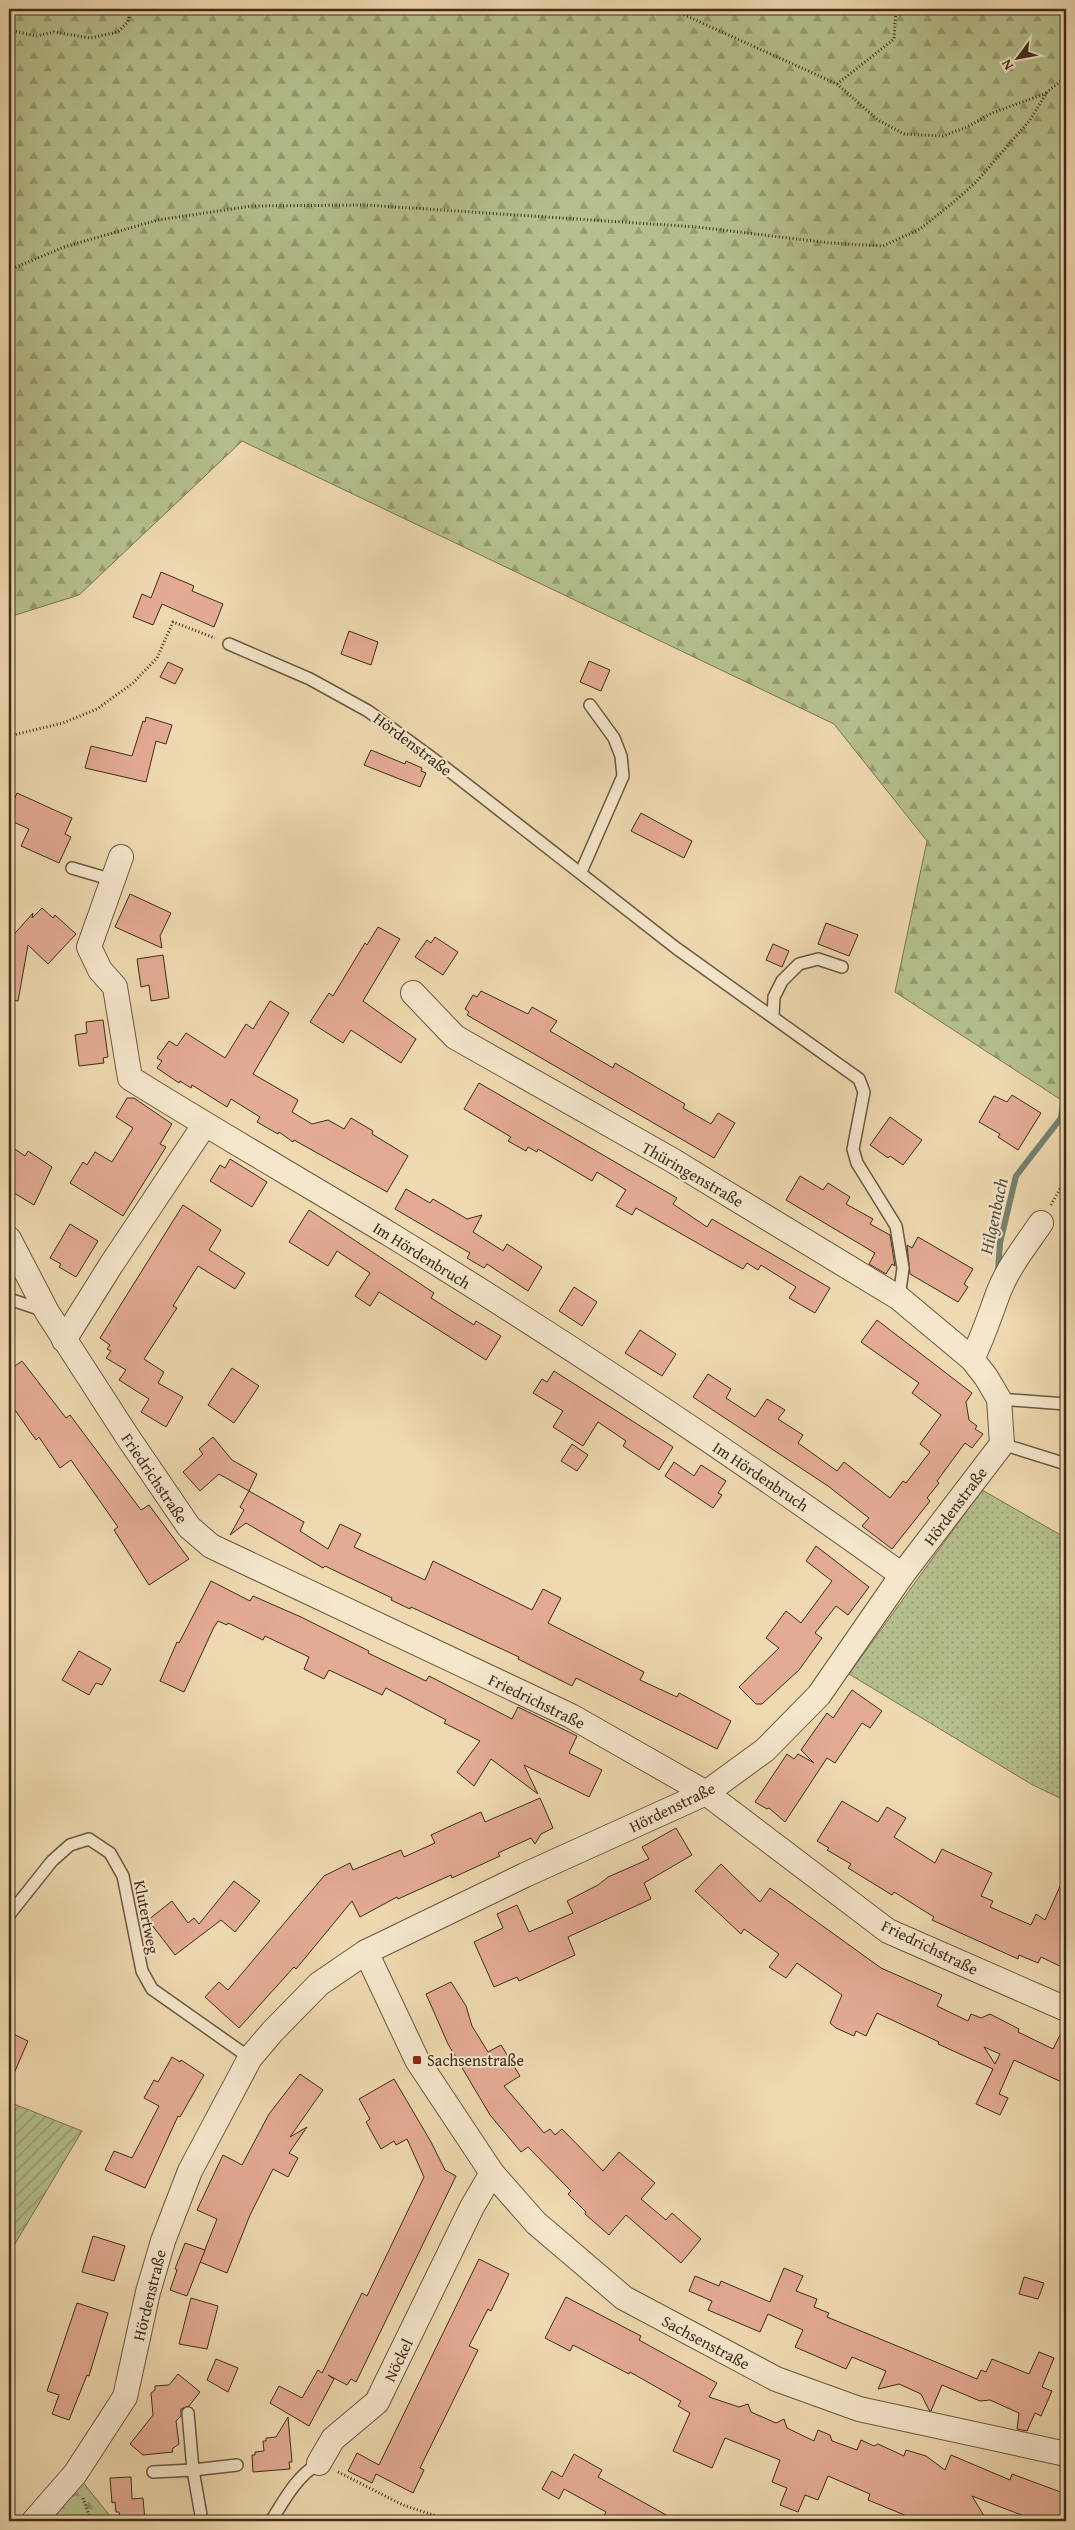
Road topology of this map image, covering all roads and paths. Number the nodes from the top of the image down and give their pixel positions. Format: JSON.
{"nodes":[{"id":1,"x":132,"y":9,"type":"edge"},
{"id":2,"x":671,"y":9,"type":"edge"},
{"id":3,"x":896,"y":9,"type":"edge"},
{"id":4,"x":9,"y":30,"type":"edge"},
{"id":5,"x":1066,"y":77,"type":"edge"},
{"id":6,"x":837,"y":84,"type":"junction"},
{"id":7,"x":1047,"y":92,"type":"junction"},
{"id":8,"x":9,"y":270,"type":"edge"},
{"id":9,"x":229,"y":644,"type":"joint"},
{"id":10,"x":590,"y":705,"type":"dead end"},
{"id":11,"x":9,"y":736,"type":"edge"},
{"id":12,"x":121,"y":857,"type":"dead end"},
{"id":13,"x":72,"y":868,"type":"dead end"},
{"id":14,"x":581,"y":872,"type":"junction"},
{"id":15,"x":113,"y":880,"type":"junction"},
{"id":16,"x":842,"y":967,"type":"dead end"},
{"id":17,"x":412,"y":993,"type":"dead end"},
{"id":18,"x":773,"y":1016,"type":"junction"},
{"id":19,"x":205,"y":1124,"type":"junction"},
{"id":20,"x":1066,"y":1178,"type":"edge"},
{"id":21,"x":1042,"y":1223,"type":"joint"},
{"id":22,"x":9,"y":1239,"type":"edge"},
{"id":23,"x":899,"y":1298,"type":"junction"},
{"id":24,"x":9,"y":1299,"type":"edge"},
{"id":25,"x":47,"y":1312,"type":"junction"},
{"id":26,"x":64,"y":1340,"type":"junction"},
{"id":27,"x":972,"y":1359,"type":"junction"},
{"id":28,"x":999,"y":1399,"type":"junction"},
{"id":29,"x":1066,"y":1404,"type":"edge"},
{"id":30,"x":1002,"y":1444,"type":"junction"},
{"id":31,"x":1066,"y":1464,"type":"edge"},
{"id":32,"x":902,"y":1575,"type":"junction"},
{"id":33,"x":706,"y":1793,"type":"junction"},
{"id":34,"x":9,"y":1916,"type":"edge"},
{"id":35,"x":366,"y":1952,"type":"junction"},
{"id":36,"x":1066,"y":2009,"type":"edge"},
{"id":37,"x":250,"y":2058,"type":"junction"},
{"id":38,"x":492,"y":2173,"type":"junction"},
{"id":39,"x":188,"y":2413,"type":"dead end"},
{"id":40,"x":1064,"y":2448,"type":"edge"},
{"id":41,"x":319,"y":2463,"type":"junction"},
{"id":42,"x":237,"y":2465,"type":"dead end"},
{"id":43,"x":193,"y":2470,"type":"junction"},
{"id":44,"x":153,"y":2472,"type":"dead end"},
{"id":45,"x":34,"y":2521,"type":"edge"},
{"id":46,"x":202,"y":2521,"type":"edge"},
{"id":47,"x":271,"y":2521,"type":"edge"},
{"id":48,"x":451,"y":2521,"type":"edge"}],
"edges":[{"from":1,"to":4,"type":"path"},
{"from":2,"to":6,"type":"path"},
{"from":3,"to":6,"type":"path"},
{"from":5,"to":7,"type":"path"},
{"from":6,"to":7,"type":"path"},
{"from":7,"to":8,"type":"path"},
{"from":9,"to":11,"type":"path"},
{"from":9,"to":14,"type":"lane","name":"Hördenstraße"},
{"from":10,"to":14,"type":"lane"},
{"from":12,"to":15,"type":"street","name":"Im Hördenbruch"},
{"from":13,"to":15,"type":"lane"},
{"from":14,"to":18,"type":"lane","name":"Hördenstraße"},
{"from":15,"to":19,"type":"street","name":"Im Hördenbruch"},
{"from":16,"to":18,"type":"lane"},
{"from":17,"to":23,"type":"street","name":"Thüringenstraße"},
{"from":18,"to":23,"type":"lane","name":"Hördenstraße"},
{"from":19,"to":26,"type":"street"},
{"from":19,"to":32,"type":"street","name":"Im Hördenbruch"},
{"from":20,"to":21,"type":"path"},
{"from":21,"to":27,"type":"street"},
{"from":22,"to":25,"type":"street","name":"Friedrichstraße"},
{"from":23,"to":27,"type":"street","name":"Thüringenstraße"},
{"from":24,"to":25,"type":"lane"},
{"from":25,"to":26,"type":"street","name":"Friedrichstraße"},
{"from":26,"to":33,"type":"street","name":"Friedrichstraße"},
{"from":27,"to":28,"type":"street"},
{"from":28,"to":29,"type":"lane"},
{"from":28,"to":30,"type":"street"},
{"from":30,"to":31,"type":"lane"},
{"from":30,"to":32,"type":"street","name":"Hördenstraße"},
{"from":32,"to":33,"type":"street","name":"Hördenstraße"},
{"from":33,"to":35,"type":"street","name":"Hördenstraße"},
{"from":33,"to":36,"type":"street","name":"Friedrichstraße"},
{"from":34,"to":37,"type":"lane","name":"Klutertweg"},
{"from":35,"to":37,"type":"street","name":"Hördenstraße"},
{"from":35,"to":38,"type":"street","name":"Sachsenstraße"},
{"from":37,"to":45,"type":"street","name":"Hördenstraße"},
{"from":38,"to":40,"type":"street","name":"Sachsenstraße"},
{"from":38,"to":41,"type":"street","name":"Nöckel"},
{"from":39,"to":43,"type":"lane"},
{"from":41,"to":47,"type":"lane","name":"Nöckel"},
{"from":41,"to":48,"type":"path"},
{"from":42,"to":43,"type":"lane"},
{"from":43,"to":44,"type":"lane"},
{"from":43,"to":46,"type":"lane"}]}
